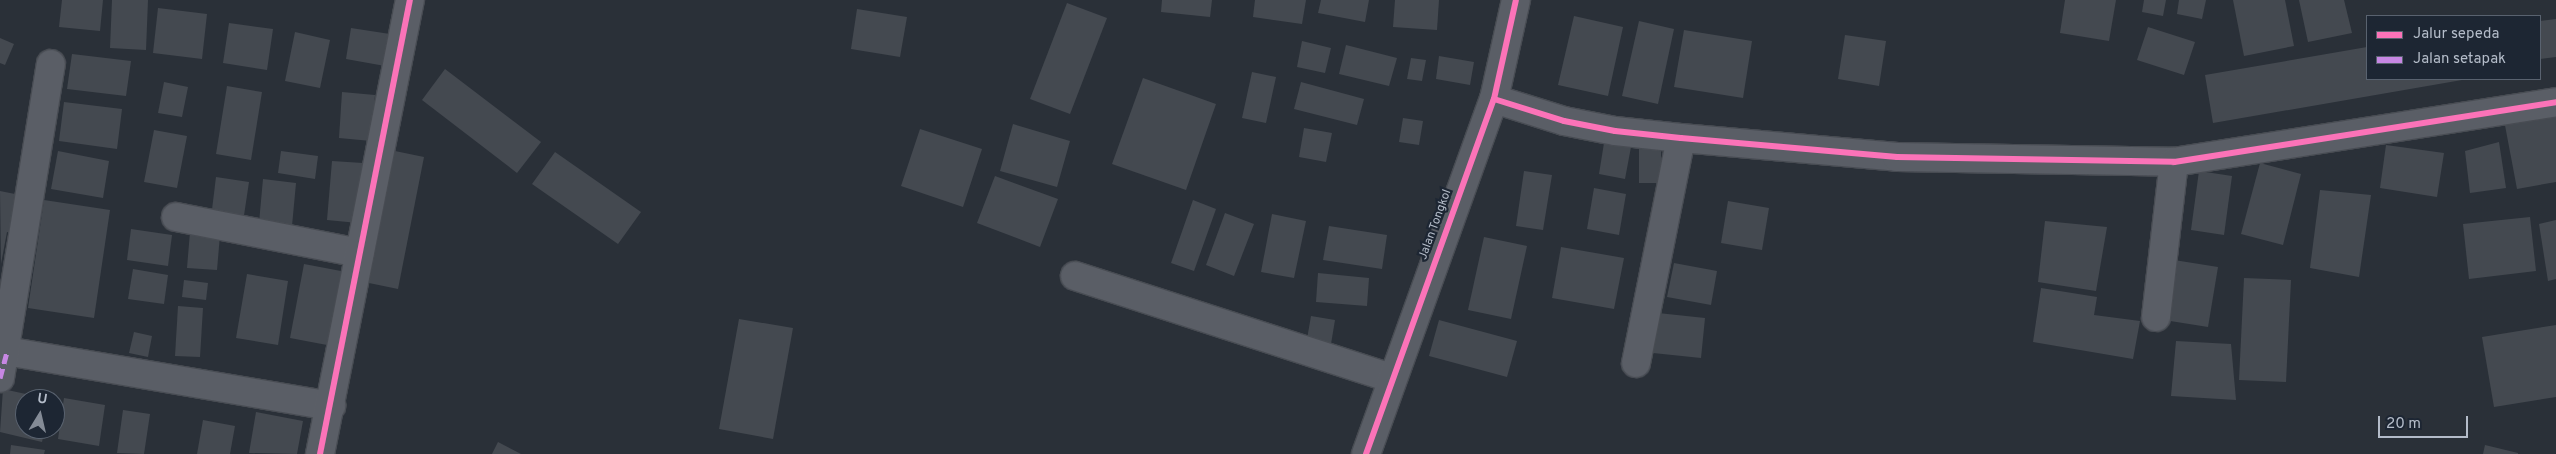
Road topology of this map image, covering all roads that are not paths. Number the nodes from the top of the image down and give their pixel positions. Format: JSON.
{"nodes":[{"id":1,"x":410,"y":0,"type":"edge"},
{"id":2,"x":1516,"y":0,"type":"edge"},
{"id":3,"x":51,"y":64,"type":"dead end"},
{"id":4,"x":1494,"y":100,"type":"junction"},
{"id":5,"x":2556,"y":102,"type":"edge"},
{"id":6,"x":1681,"y":138,"type":"junction"},
{"id":7,"x":2174,"y":162,"type":"junction"},
{"id":8,"x":176,"y":217,"type":"dead end"},
{"id":9,"x":359,"y":253,"type":"junction"},
{"id":10,"x":1074,"y":276,"type":"dead end"},
{"id":11,"x":2156,"y":317,"type":"dead end"},
{"id":12,"x":3,"y":351,"type":"edge"},
{"id":13,"x":1636,"y":363,"type":"dead end"},
{"id":14,"x":0,"y":378,"type":"edge"},
{"id":15,"x":1391,"y":378,"type":"junction"},
{"id":16,"x":331,"y":406,"type":"junction"},
{"id":17,"x":320,"y":454,"type":"edge"},
{"id":18,"x":1366,"y":454,"type":"edge"}],
"edges":[{"from":1,"to":9,"type":"street"},
{"from":2,"to":4,"type":"street","name":"Jalan Tongkol"},
{"from":3,"to":12,"type":"street"},
{"from":4,"to":6,"type":"street"},
{"from":4,"to":15,"type":"street","name":"Jalan Tongkol"},
{"from":5,"to":7,"type":"street"},
{"from":6,"to":7,"type":"street"},
{"from":6,"to":13,"type":"street"},
{"from":7,"to":11,"type":"street"},
{"from":8,"to":9,"type":"street"},
{"from":9,"to":16,"type":"street"},
{"from":10,"to":15,"type":"street"},
{"from":12,"to":14,"type":"street"},
{"from":12,"to":16,"type":"street"},
{"from":15,"to":18,"type":"street","name":"Jalan Tongkol"},
{"from":16,"to":17,"type":"street"}]}
